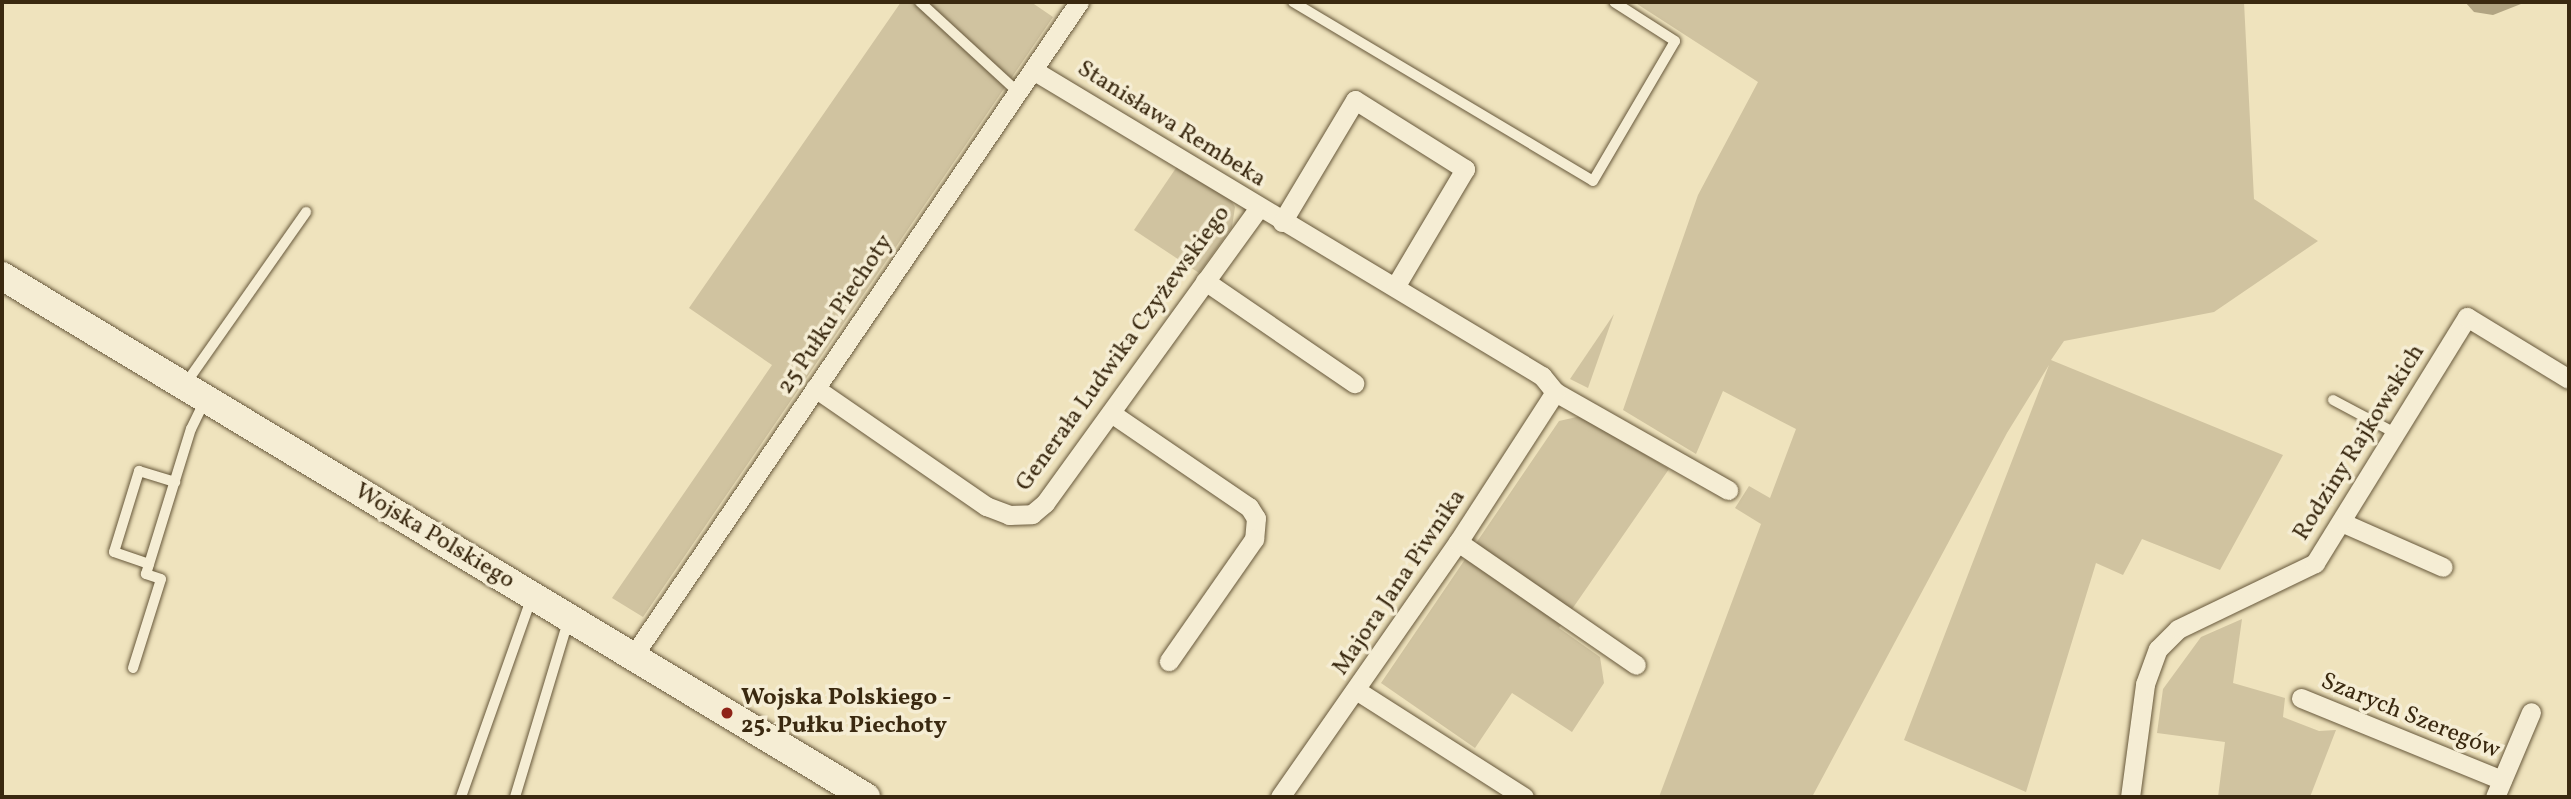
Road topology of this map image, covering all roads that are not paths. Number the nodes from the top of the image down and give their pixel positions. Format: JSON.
{"nodes":[{"id":1,"x":920,"y":2,"type":"edge"},
{"id":2,"x":1079,"y":2,"type":"edge"},
{"id":3,"x":1293,"y":2,"type":"edge"},
{"id":4,"x":1614,"y":2,"type":"edge"},
{"id":5,"x":1033,"y":70,"type":"junction"},
{"id":6,"x":1018,"y":92,"type":"junction"},
{"id":7,"x":1258,"y":208,"type":"junction"},
{"id":8,"x":306,"y":212,"type":"dead end"},
{"id":9,"x":1282,"y":222,"type":"junction"},
{"id":10,"x":2,"y":276,"type":"edge"},
{"id":11,"x":1205,"y":281,"type":"junction"},
{"id":12,"x":1395,"y":287,"type":"junction"},
{"id":13,"x":2569,"y":379,"type":"edge"},
{"id":14,"x":1354,"y":383,"type":"dead end"},
{"id":15,"x":815,"y":388,"type":"junction"},
{"id":16,"x":1555,"y":392,"type":"junction"},
{"id":17,"x":194,"y":393,"type":"junction"},
{"id":18,"x":2333,"y":400,"type":"dead end"},
{"id":19,"x":1111,"y":413,"type":"junction"},
{"id":20,"x":2395,"y":433,"type":"junction"},
{"id":21,"x":175,"y":482,"type":"junction"},
{"id":22,"x":1728,"y":490,"type":"dead end"},
{"id":23,"x":2341,"y":522,"type":"junction"},
{"id":24,"x":1458,"y":542,"type":"junction"},
{"id":25,"x":149,"y":564,"type":"junction"},
{"id":26,"x":2443,"y":567,"type":"dead end"},
{"id":27,"x":533,"y":596,"type":"junction"},
{"id":28,"x":570,"y":618,"type":"junction"},
{"id":29,"x":633,"y":656,"type":"junction"},
{"id":30,"x":1169,"y":661,"type":"dead end"},
{"id":31,"x":1636,"y":665,"type":"dead end"},
{"id":32,"x":133,"y":668,"type":"dead end"},
{"id":33,"x":1356,"y":690,"type":"junction"},
{"id":34,"x":2301,"y":698,"type":"dead end"},
{"id":35,"x":2531,"y":712,"type":"dead end"},
{"id":36,"x":2498,"y":789,"type":"edge"},
{"id":37,"x":461,"y":797,"type":"edge"},
{"id":38,"x":514,"y":797,"type":"edge"},
{"id":39,"x":866,"y":797,"type":"edge"},
{"id":40,"x":1280,"y":797,"type":"edge"},
{"id":41,"x":1524,"y":797,"type":"edge"},
{"id":42,"x":2130,"y":797,"type":"edge"}],
"edges":[{"from":1,"to":6,"type":"lane"},
{"from":2,"to":5,"type":"street","name":"25 Pułku Piechoty"},
{"from":3,"to":4,"type":"lane"},
{"from":5,"to":6,"type":"street","name":"25 Pułku Piechoty"},
{"from":5,"to":7,"type":"street","name":"Stanisława Rembeka"},
{"from":6,"to":15,"type":"street","name":"25 Pułku Piechoty"},
{"from":7,"to":9,"type":"street","name":"Stanisława Rembeka"},
{"from":7,"to":11,"type":"street","name":"Generała Ludwika Czyżewskiego"},
{"from":8,"to":17,"type":"lane"},
{"from":9,"to":12,"type":"street","name":"Stanisława Rembeka"},
{"from":9,"to":12,"type":"street","name":"Stanisława Rembeka"},
{"from":10,"to":17,"type":"main road","name":"Wojska Polskiego"},
{"from":11,"to":14,"type":"street"},
{"from":11,"to":19,"type":"street","name":"Generała Ludwika Czyżewskiego"},
{"from":12,"to":16,"type":"street","name":"Stanisława Rembeka"},
{"from":13,"to":20,"type":"street","name":"Rodziny Rajkowskich"},
{"from":15,"to":19,"type":"street","name":"Generała Ludwika Czyżewskiego"},
{"from":15,"to":29,"type":"street","name":"25 Pułku Piechoty"},
{"from":16,"to":22,"type":"street","name":"Stanisława Rembeka"},
{"from":16,"to":24,"type":"street","name":"Majora Jana Piwnika"},
{"from":17,"to":21,"type":"lane"},
{"from":17,"to":27,"type":"main road","name":"Wojska Polskiego"},
{"from":18,"to":20,"type":"lane"},
{"from":19,"to":30,"type":"street"},
{"from":20,"to":23,"type":"street","name":"Rodziny Rajkowskich"},
{"from":21,"to":25,"type":"lane"},
{"from":21,"to":25,"type":"lane"},
{"from":23,"to":26,"type":"street"},
{"from":23,"to":42,"type":"street","name":"Rodziny Rajkowskich"},
{"from":24,"to":31,"type":"street"},
{"from":24,"to":33,"type":"street","name":"Majora Jana Piwnika"},
{"from":25,"to":32,"type":"lane"},
{"from":27,"to":28,"type":"main road","name":"Wojska Polskiego"},
{"from":27,"to":37,"type":"lane"},
{"from":28,"to":29,"type":"main road","name":"Wojska Polskiego"},
{"from":28,"to":38,"type":"lane"},
{"from":29,"to":39,"type":"main road","name":"Wojska Polskiego"},
{"from":33,"to":40,"type":"street","name":"Majora Jana Piwnika"},
{"from":33,"to":41,"type":"street"},
{"from":34,"to":36,"type":"street","name":"Szarych Szeregów"},
{"from":35,"to":36,"type":"street"}]}
